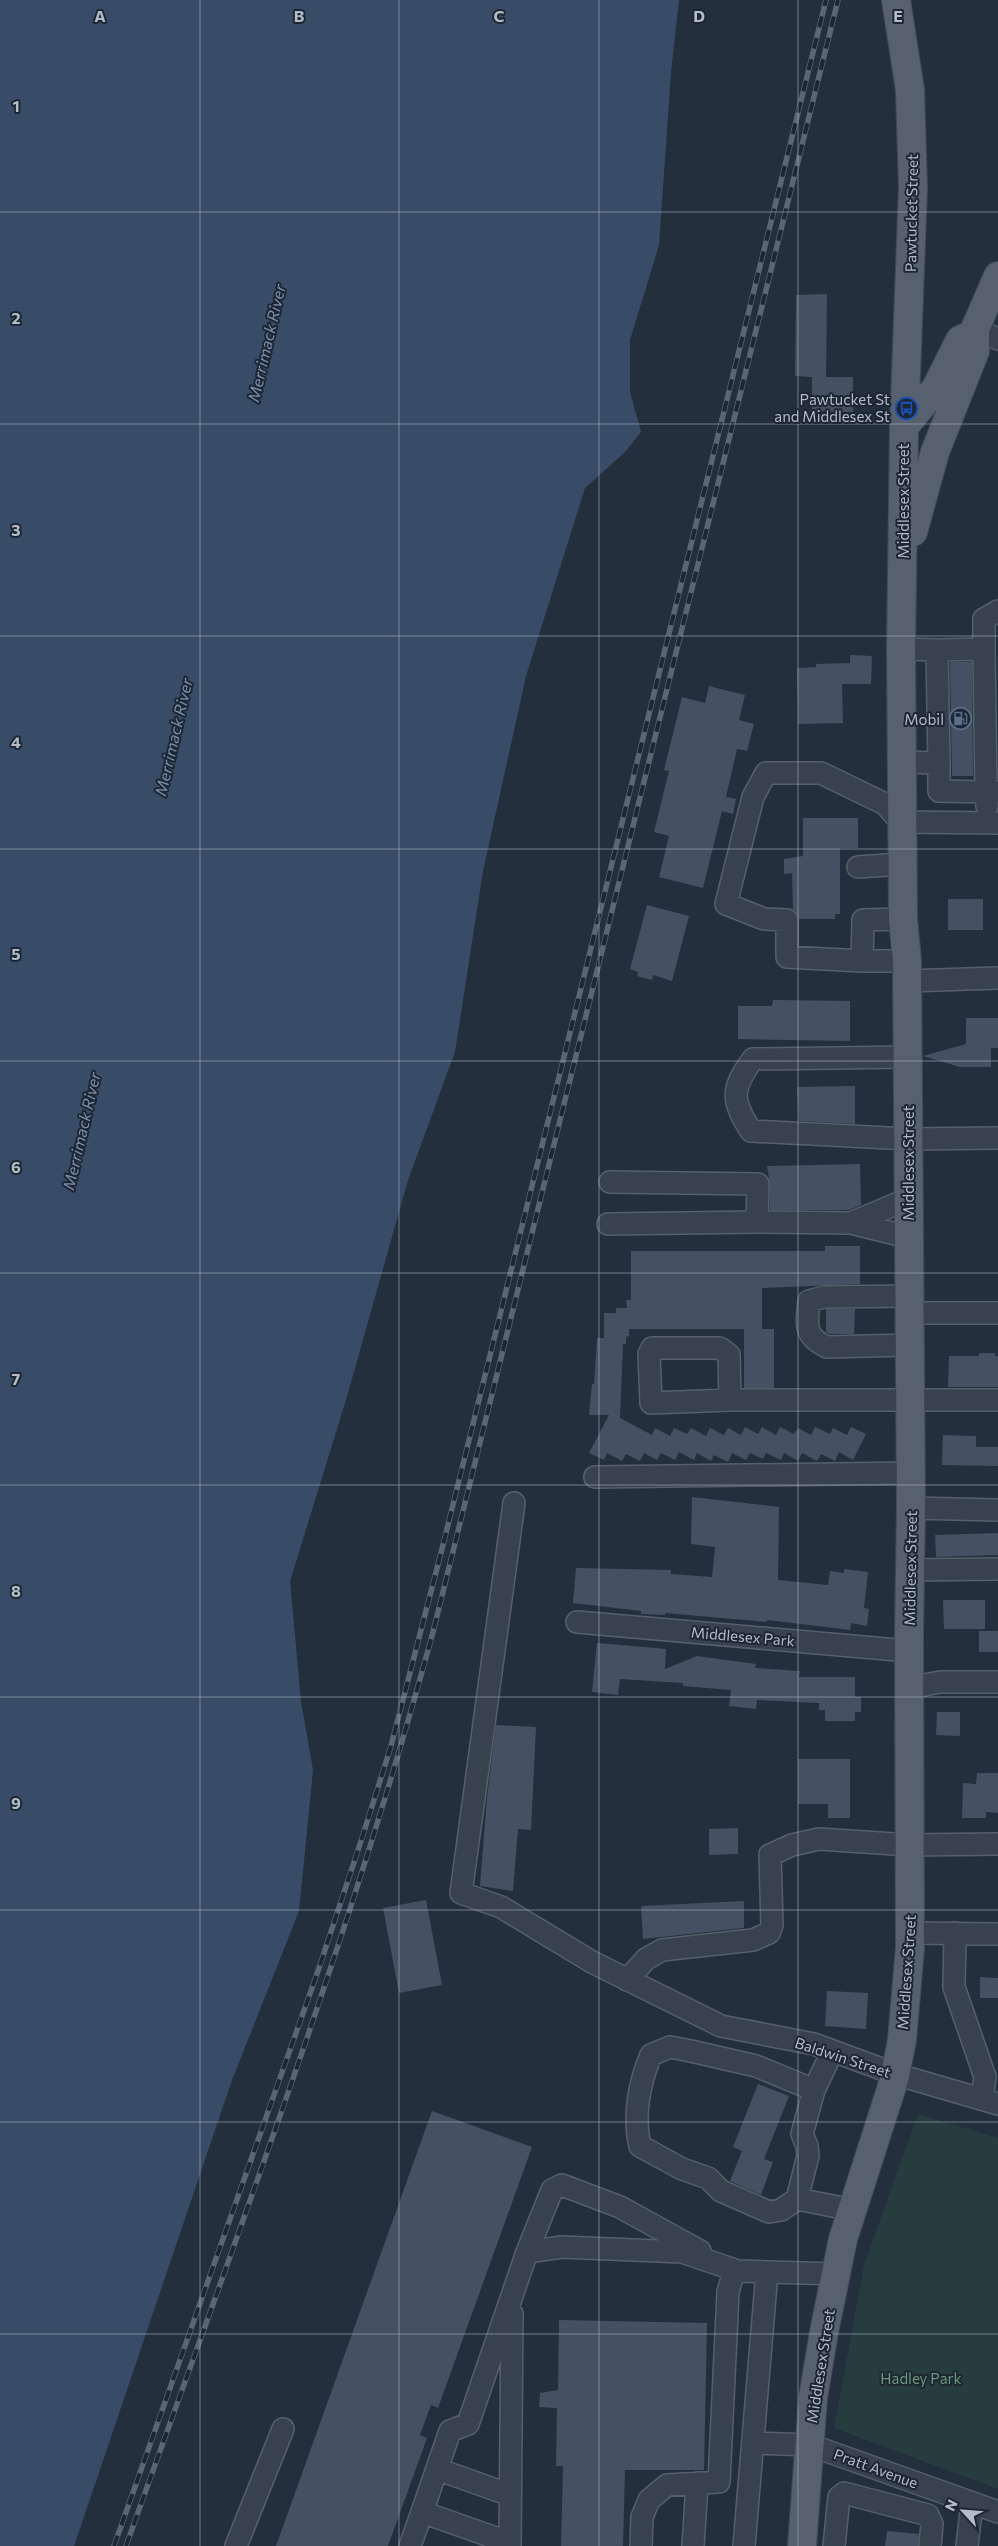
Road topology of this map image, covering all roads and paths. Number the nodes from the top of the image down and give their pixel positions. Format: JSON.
{"nodes":[{"id":1,"x":896,"y":0,"type":"edge"},
{"id":2,"x":998,"y":276,"type":"edge"},
{"id":3,"x":987,"y":334,"type":"edge"},
{"id":4,"x":904,"y":427,"type":"junction"},
{"id":5,"x":902,"y":577,"type":"junction"},
{"id":6,"x":998,"y":611,"type":"edge"},
{"id":7,"x":902,"y":649,"type":"junction"},
{"id":8,"x":984,"y":649,"type":"junction"},
{"id":9,"x":937,"y":650,"type":"junction"},
{"id":10,"x":902,"y":762,"type":"junction"},
{"id":11,"x":939,"y":763,"type":"junction"},
{"id":12,"x":992,"y":792,"type":"edge"},
{"id":13,"x":901,"y":822,"type":"junction"},
{"id":14,"x":993,"y":823,"type":"edge"},
{"id":15,"x":902,"y":864,"type":"junction"},
{"id":16,"x":858,"y":866,"type":"dead end"},
{"id":17,"x":903,"y":919,"type":"junction"},
{"id":18,"x":862,"y":961,"type":"junction"},
{"id":19,"x":907,"y":971,"type":"junction"},
{"id":20,"x":998,"y":978,"type":"edge"},
{"id":21,"x":907,"y":1056,"type":"junction"},
{"id":22,"x":998,"y":1138,"type":"edge"},
{"id":23,"x":908,"y":1139,"type":"junction"},
{"id":24,"x":610,"y":1182,"type":"dead end"},
{"id":25,"x":908,"y":1199,"type":"junction"},
{"id":26,"x":757,"y":1222,"type":"junction"},
{"id":27,"x":851,"y":1223,"type":"junction"},
{"id":28,"x":608,"y":1224,"type":"dead end"},
{"id":29,"x":908,"y":1237,"type":"junction"},
{"id":30,"x":909,"y":1304,"type":"junction"},
{"id":31,"x":998,"y":1313,"type":"edge"},
{"id":32,"x":909,"y":1345,"type":"junction"},
{"id":33,"x":909,"y":1399,"type":"junction"},
{"id":34,"x":730,"y":1400,"type":"dead end"},
{"id":35,"x":998,"y":1400,"type":"edge"},
{"id":36,"x":910,"y":1473,"type":"junction"},
{"id":37,"x":595,"y":1477,"type":"dead end"},
{"id":38,"x":514,"y":1503,"type":"dead end"},
{"id":39,"x":911,"y":1508,"type":"junction"},
{"id":40,"x":998,"y":1510,"type":"edge"},
{"id":41,"x":998,"y":1568,"type":"edge"},
{"id":42,"x":910,"y":1570,"type":"junction"},
{"id":43,"x":577,"y":1622,"type":"dead end"},
{"id":44,"x":909,"y":1651,"type":"junction"},
{"id":45,"x":998,"y":1682,"type":"edge"},
{"id":46,"x":909,"y":1688,"type":"junction"},
{"id":47,"x":998,"y":1844,"type":"edge"},
{"id":48,"x":910,"y":1845,"type":"junction"},
{"id":49,"x":910,"y":1933,"type":"junction"},
{"id":50,"x":955,"y":1933,"type":"junction"},
{"id":51,"x":998,"y":1934,"type":"edge"},
{"id":52,"x":631,"y":1982,"type":"junction"},
{"id":53,"x":832,"y":2052,"type":"junction"},
{"id":54,"x":895,"y":2074,"type":"junction"},
{"id":55,"x":814,"y":2090,"type":"junction"},
{"id":56,"x":990,"y":2102,"type":"edge"},
{"id":57,"x":797,"y":2198,"type":"junction"},
{"id":58,"x":853,"y":2210,"type":"junction"},
{"id":59,"x":527,"y":2252,"type":"junction"},
{"id":60,"x":738,"y":2271,"type":"junction"},
{"id":61,"x":767,"y":2272,"type":"junction"},
{"id":62,"x":836,"y":2274,"type":"junction"},
{"id":63,"x":512,"y":2295,"type":"junction"},
{"id":64,"x":283,"y":2429,"type":"dead end"},
{"id":65,"x":753,"y":2443,"type":"junction"},
{"id":66,"x":810,"y":2445,"type":"junction"},
{"id":67,"x":437,"y":2469,"type":"junction"},
{"id":68,"x":894,"y":2475,"type":"junction"},
{"id":69,"x":697,"y":2483,"type":"junction"},
{"id":70,"x":510,"y":2495,"type":"junction"},
{"id":71,"x":972,"y":2503,"type":"junction"},
{"id":72,"x":889,"y":2504,"type":"junction"},
{"id":73,"x":422,"y":2512,"type":"junction"},
{"id":74,"x":998,"y":2512,"type":"edge"},
{"id":75,"x":510,"y":2545,"type":"edge"},
{"id":76,"x":236,"y":2546,"type":"edge"},
{"id":77,"x":410,"y":2546,"type":"edge"},
{"id":78,"x":641,"y":2546,"type":"edge"},
{"id":79,"x":693,"y":2546,"type":"edge"},
{"id":80,"x":744,"y":2546,"type":"edge"},
{"id":81,"x":802,"y":2546,"type":"edge"},
{"id":82,"x":834,"y":2546,"type":"edge"},
{"id":83,"x":930,"y":2546,"type":"edge"},
{"id":84,"x":967,"y":2546,"type":"edge"}],
"edges":[{"from":1,"to":4,"type":"main road","name":"Pawtucket Street"},
{"from":2,"to":3,"type":"main road","name":"Middlesex Street"},
{"from":3,"to":4,"type":"main road","name":"Middlesex Street"},
{"from":3,"to":5,"type":"main road","name":"Middlesex Street"},
{"from":4,"to":5,"type":"main road","name":"Middlesex Street"},
{"from":5,"to":7,"type":"main road","name":"Middlesex Street"},
{"from":6,"to":8,"type":"street"},
{"from":7,"to":9,"type":"street"},
{"from":7,"to":10,"type":"main road","name":"Middlesex Street"},
{"from":8,"to":9,"type":"street"},
{"from":8,"to":12,"type":"street"},
{"from":9,"to":11,"type":"street"},
{"from":10,"to":11,"type":"street"},
{"from":10,"to":13,"type":"main road","name":"Middlesex Street"},
{"from":11,"to":12,"type":"street"},
{"from":12,"to":14,"type":"street"},
{"from":13,"to":14,"type":"street"},
{"from":13,"to":15,"type":"main road","name":"Middlesex Street"},
{"from":13,"to":18,"type":"street"},
{"from":15,"to":16,"type":"street"},
{"from":15,"to":17,"type":"main road","name":"Middlesex Street"},
{"from":17,"to":18,"type":"street"},
{"from":17,"to":19,"type":"main road","name":"Middlesex Street"},
{"from":18,"to":19,"type":"street"},
{"from":19,"to":20,"type":"street"},
{"from":19,"to":21,"type":"main road","name":"Middlesex Street"},
{"from":21,"to":23,"type":"main road","name":"Middlesex Street"},
{"from":21,"to":23,"type":"street"},
{"from":22,"to":23,"type":"street"},
{"from":23,"to":25,"type":"main road","name":"Middlesex Street"},
{"from":24,"to":26,"type":"street"},
{"from":25,"to":27,"type":"street"},
{"from":25,"to":29,"type":"main road","name":"Middlesex Street"},
{"from":26,"to":27,"type":"street"},
{"from":26,"to":28,"type":"street"},
{"from":27,"to":29,"type":"street"},
{"from":29,"to":30,"type":"main road","name":"Middlesex Street"},
{"from":30,"to":31,"type":"street"},
{"from":30,"to":32,"type":"main road","name":"Middlesex Street"},
{"from":30,"to":32,"type":"street"},
{"from":32,"to":33,"type":"main road","name":"Middlesex Street"},
{"from":33,"to":34,"type":"street"},
{"from":33,"to":35,"type":"street"},
{"from":33,"to":36,"type":"main road","name":"Middlesex Street"},
{"from":36,"to":37,"type":"street"},
{"from":36,"to":39,"type":"main road","name":"Middlesex Street"},
{"from":38,"to":52,"type":"street","name":"Baldwin Street"},
{"from":39,"to":40,"type":"street"},
{"from":39,"to":42,"type":"main road","name":"Middlesex Street"},
{"from":41,"to":42,"type":"street"},
{"from":42,"to":44,"type":"main road","name":"Middlesex Street"},
{"from":43,"to":44,"type":"street","name":"Middlesex Park"},
{"from":44,"to":46,"type":"main road","name":"Middlesex Street"},
{"from":45,"to":46,"type":"street"},
{"from":46,"to":48,"type":"main road","name":"Middlesex Street"},
{"from":47,"to":48,"type":"street"},
{"from":48,"to":49,"type":"main road","name":"Middlesex Street"},
{"from":48,"to":52,"type":"street"},
{"from":49,"to":50,"type":"street"},
{"from":49,"to":54,"type":"main road","name":"Middlesex Street"},
{"from":50,"to":51,"type":"street"},
{"from":50,"to":56,"type":"street"},
{"from":52,"to":53,"type":"street","name":"Baldwin Street"},
{"from":53,"to":54,"type":"street","name":"Baldwin Street"},
{"from":53,"to":55,"type":"street"},
{"from":54,"to":56,"type":"street","name":"Baldwin Street"},
{"from":54,"to":58,"type":"main road","name":"Middlesex Street"},
{"from":55,"to":57,"type":"street"},
{"from":55,"to":57,"type":"street"},
{"from":57,"to":58,"type":"street"},
{"from":58,"to":62,"type":"main road","name":"Middlesex Street"},
{"from":59,"to":60,"type":"street"},
{"from":59,"to":60,"type":"street"},
{"from":59,"to":63,"type":"street"},
{"from":60,"to":61,"type":"street"},
{"from":60,"to":69,"type":"street"},
{"from":61,"to":62,"type":"street"},
{"from":61,"to":65,"type":"street"},
{"from":62,"to":66,"type":"main road","name":"Middlesex Street"},
{"from":63,"to":67,"type":"street"},
{"from":63,"to":70,"type":"street"},
{"from":64,"to":76,"type":"street"},
{"from":65,"to":66,"type":"street","name":"Pratt Avenue"},
{"from":65,"to":80,"type":"street"},
{"from":66,"to":68,"type":"street","name":"Pratt Avenue"},
{"from":66,"to":81,"type":"main road","name":"Middlesex Street"},
{"from":67,"to":70,"type":"street"},
{"from":67,"to":73,"type":"street"},
{"from":68,"to":71,"type":"street","name":"Pratt Avenue"},
{"from":68,"to":72,"type":"street"},
{"from":69,"to":78,"type":"street"},
{"from":69,"to":79,"type":"street"},
{"from":70,"to":75,"type":"street"},
{"from":71,"to":74,"type":"street","name":"Pratt Avenue"},
{"from":71,"to":84,"type":"street"},
{"from":72,"to":82,"type":"street"},
{"from":72,"to":83,"type":"street"},
{"from":73,"to":75,"type":"street"},
{"from":73,"to":77,"type":"street"}]}
